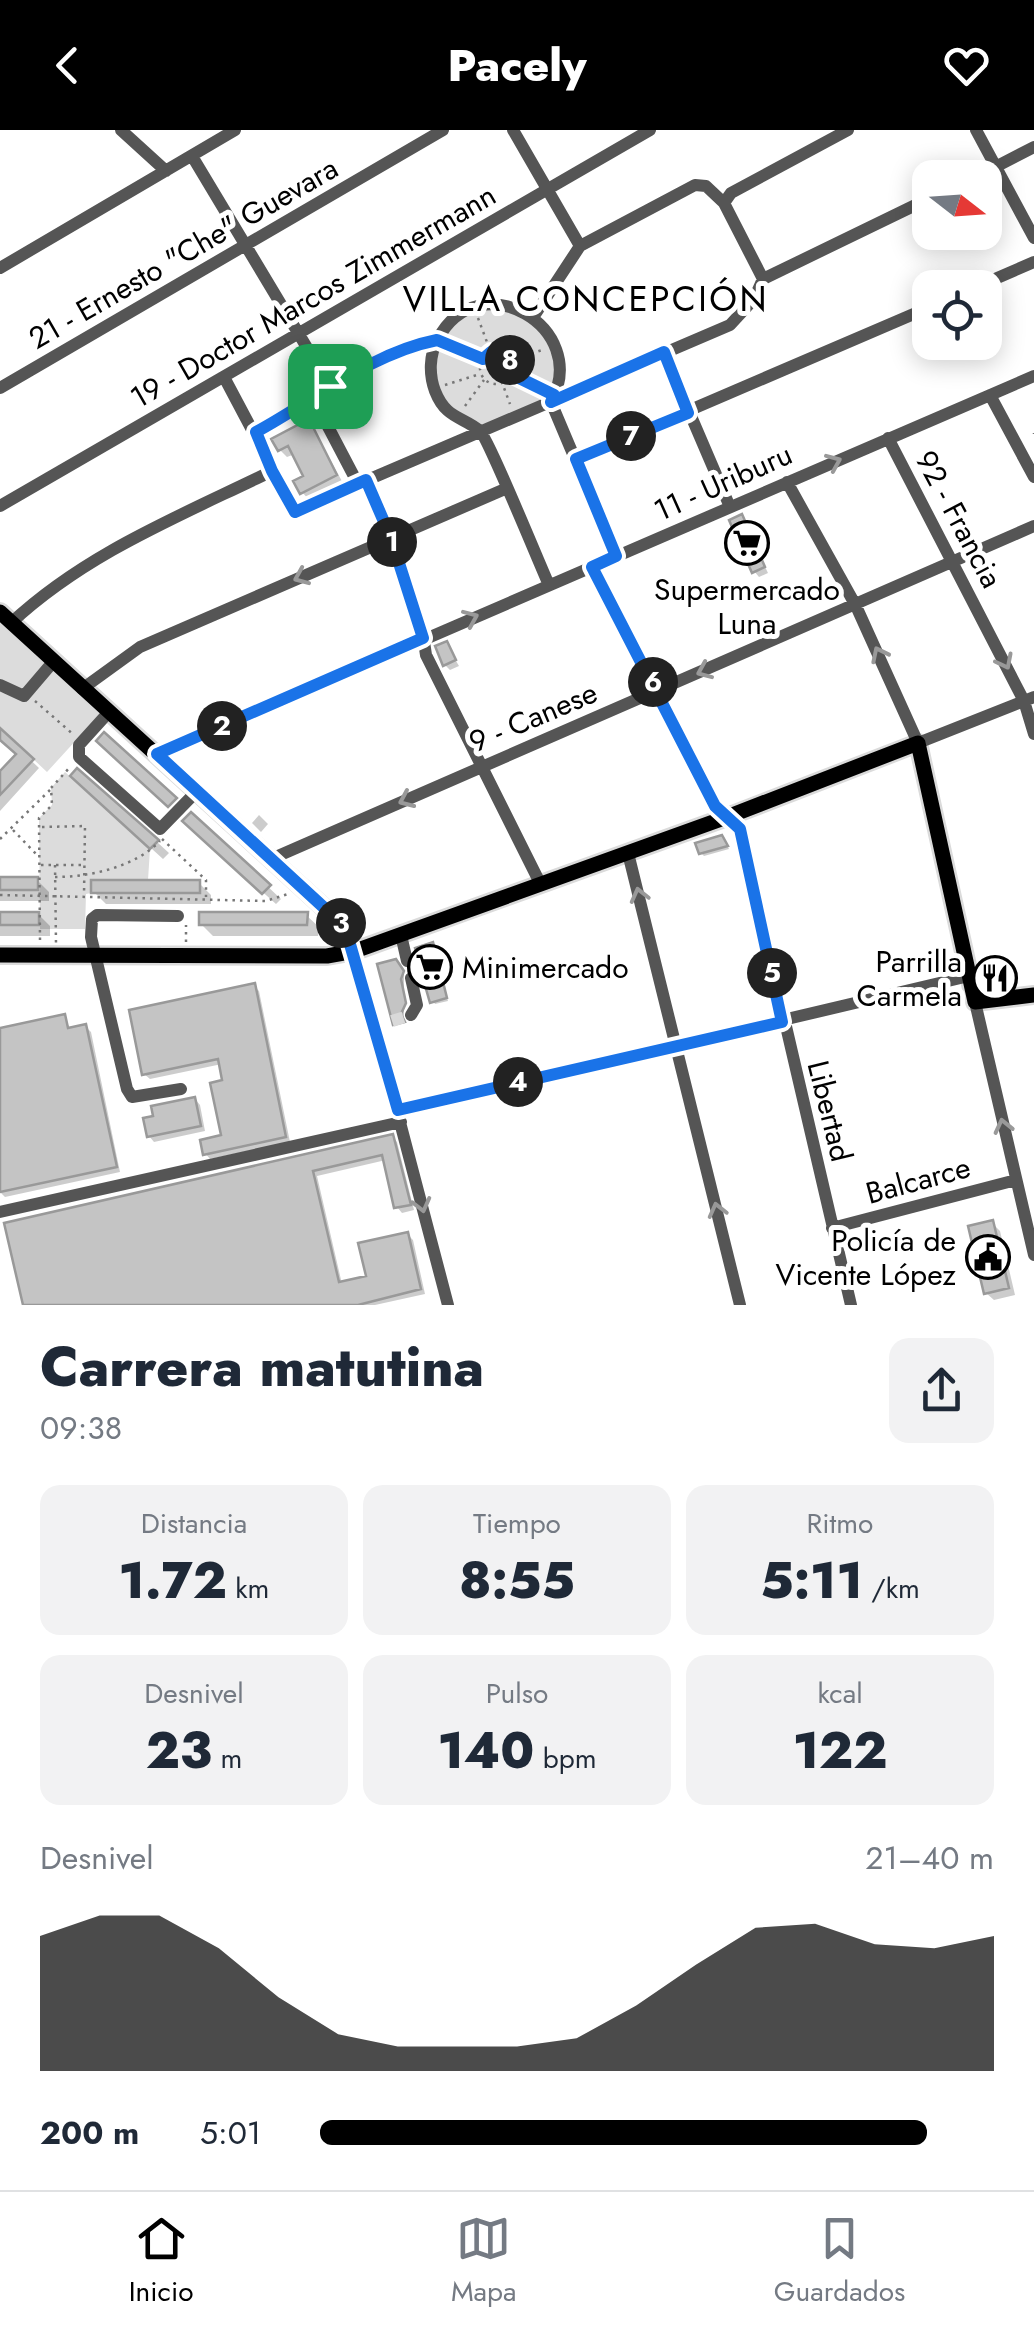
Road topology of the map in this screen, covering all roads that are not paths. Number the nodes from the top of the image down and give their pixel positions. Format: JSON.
{"nodes":[{"id":1,"x":122,"y":130,"type":"edge"},
{"id":2,"x":235,"y":130,"type":"edge"},
{"id":3,"x":442,"y":130,"type":"edge"},
{"id":4,"x":513,"y":130,"type":"edge"},
{"id":5,"x":650,"y":130,"type":"edge"},
{"id":6,"x":848,"y":130,"type":"edge"},
{"id":7,"x":976,"y":130,"type":"edge"},
{"id":8,"x":1034,"y":146,"type":"edge"},
{"id":9,"x":192,"y":156,"type":"junction"},
{"id":10,"x":993,"y":160,"type":"edge"},
{"id":11,"x":1002,"y":164,"type":"edge"},
{"id":12,"x":166,"y":171,"type":"junction"},
{"id":13,"x":1002,"y":177,"type":"edge"},
{"id":14,"x":547,"y":190,"type":"junction"},
{"id":15,"x":724,"y":203,"type":"junction"},
{"id":16,"x":912,"y":207,"type":"edge"},
{"id":17,"x":1034,"y":238,"type":"edge"},
{"id":18,"x":246,"y":246,"type":"junction"},
{"id":19,"x":580,"y":246,"type":"junction"},
{"id":20,"x":1034,"y":262,"type":"edge"},
{"id":21,"x":0,"y":268,"type":"edge"},
{"id":22,"x":1002,"y":276,"type":"edge"},
{"id":23,"x":763,"y":279,"type":"junction"},
{"id":24,"x":912,"y":315,"type":"edge"},
{"id":25,"x":534,"y":316,"type":"junction"},
{"id":26,"x":300,"y":335,"type":"junction"},
{"id":27,"x":437,"y":340,"type":"junction"},
{"id":28,"x":664,"y":352,"type":"junction"},
{"id":29,"x":1034,"y":376,"type":"edge"},
{"id":30,"x":224,"y":377,"type":"junction"},
{"id":31,"x":330,"y":386,"type":"junction"},
{"id":32,"x":0,"y":388,"type":"edge"},
{"id":33,"x":990,"y":396,"type":"junction"},
{"id":34,"x":553,"y":399,"type":"junction"},
{"id":35,"x":314,"y":400,"type":"junction"},
{"id":36,"x":688,"y":413,"type":"junction"},
{"id":37,"x":256,"y":432,"type":"junction"},
{"id":38,"x":481,"y":432,"type":"junction"},
{"id":39,"x":888,"y":438,"type":"junction"},
{"id":40,"x":576,"y":459,"type":"junction"},
{"id":41,"x":272,"y":471,"type":"junction"},
{"id":42,"x":1034,"y":477,"type":"edge"},
{"id":43,"x":361,"y":481,"type":"junction"},
{"id":44,"x":787,"y":482,"type":"junction"},
{"id":45,"x":505,"y":489,"type":"junction"},
{"id":46,"x":0,"y":506,"type":"edge"},
{"id":47,"x":730,"y":507,"type":"junction"},
{"id":48,"x":1034,"y":526,"type":"edge"},
{"id":49,"x":391,"y":538,"type":"junction"},
{"id":50,"x":616,"y":556,"type":"junction"},
{"id":51,"x":954,"y":562,"type":"junction"},
{"id":52,"x":592,"y":567,"type":"junction"},
{"id":53,"x":550,"y":586,"type":"junction"},
{"id":54,"x":856,"y":606,"type":"junction"},
{"id":55,"x":6,"y":618,"type":"edge"},
{"id":56,"x":423,"y":638,"type":"junction"},
{"id":57,"x":53,"y":662,"type":"junction"},
{"id":58,"x":0,"y":685,"type":"edge"},
{"id":59,"x":82,"y":689,"type":"junction"},
{"id":60,"x":658,"y":691,"type":"junction"},
{"id":61,"x":1029,"y":699,"type":"edge"},
{"id":62,"x":108,"y":713,"type":"junction"},
{"id":63,"x":1034,"y":734,"type":"edge"},
{"id":64,"x":918,"y":743,"type":"junction"},
{"id":65,"x":157,"y":754,"type":"junction"},
{"id":66,"x":479,"y":768,"type":"junction"},
{"id":67,"x":197,"y":791,"type":"junction"},
{"id":68,"x":727,"y":817,"type":"junction"},
{"id":69,"x":628,"y":853,"type":"junction"},
{"id":70,"x":271,"y":859,"type":"junction"},
{"id":71,"x":541,"y":885,"type":"junction"},
{"id":72,"x":182,"y":917,"type":"road end"},
{"id":73,"x":401,"y":935,"type":"junction"},
{"id":74,"x":355,"y":951,"type":"junction"},
{"id":75,"x":0,"y":956,"type":"edge"},
{"id":76,"x":95,"y":956,"type":"junction"},
{"id":77,"x":407,"y":961,"type":"dead end"},
{"id":78,"x":969,"y":976,"type":"junction"},
{"id":79,"x":411,"y":978,"type":"dead end"},
{"id":80,"x":1034,"y":995,"type":"edge"},
{"id":81,"x":975,"y":1002,"type":"junction"},
{"id":82,"x":411,"y":1015,"type":"dead end"},
{"id":83,"x":392,"y":1021,"type":"tunnel mouth"},
{"id":84,"x":782,"y":1022,"type":"junction"},
{"id":85,"x":376,"y":1026,"type":"junction"},
{"id":86,"x":676,"y":1045,"type":"junction"},
{"id":87,"x":181,"y":1090,"type":"dead end"},
{"id":88,"x":399,"y":1116,"type":"junction"},
{"id":89,"x":1016,"y":1180,"type":"junction"},
{"id":90,"x":0,"y":1212,"type":"edge"},
{"id":91,"x":832,"y":1228,"type":"junction"},
{"id":92,"x":1034,"y":1254,"type":"edge"},
{"id":93,"x":448,"y":1305,"type":"edge"},
{"id":94,"x":740,"y":1305,"type":"edge"},
{"id":95,"x":851,"y":1305,"type":"edge"}],
"edges":[{"from":1,"to":12,"type":"street"},
{"from":2,"to":9,"type":"street"},
{"from":3,"to":18,"type":"street","name":"21 - Ernesto \"Che\" Guevara"},
{"from":4,"to":14,"type":"street"},
{"from":5,"to":14,"type":"street","name":"19 - Doctor Marcos Zimmermann"},
{"from":6,"to":15,"type":"street"},
{"from":7,"to":10,"type":"street"},
{"from":8,"to":11,"type":"street"},
{"from":9,"to":12,"type":"street"},
{"from":9,"to":18,"type":"street"},
{"from":12,"to":21,"type":"street"},
{"from":13,"to":17,"type":"street"},
{"from":14,"to":19,"type":"street"},
{"from":14,"to":26,"type":"street","name":"19 - Doctor Marcos Zimmermann"},
{"from":15,"to":19,"type":"street"},
{"from":15,"to":23,"type":"street"},
{"from":16,"to":23,"type":"street"},
{"from":18,"to":26,"type":"street"},
{"from":18,"to":32,"type":"street","name":"21 - Ernesto \"Che\" Guevara"},
{"from":19,"to":25,"type":"street"},
{"from":20,"to":22,"type":"street"},
{"from":23,"to":28,"type":"street"},
{"from":24,"to":36,"type":"street"},
{"from":25,"to":27,"type":"street"},
{"from":25,"to":34,"type":"street"},
{"from":26,"to":30,"type":"street","name":"19 - Doctor Marcos Zimmermann"},
{"from":26,"to":31,"type":"street"},
{"from":27,"to":31,"type":"street"},
{"from":27,"to":38,"type":"street"},
{"from":28,"to":34,"type":"street"},
{"from":28,"to":36,"type":"street"},
{"from":29,"to":33,"type":"street","name":"11 - Uriburu"},
{"from":30,"to":37,"type":"street"},
{"from":30,"to":46,"type":"street","name":"19 - Doctor Marcos Zimmermann"},
{"from":31,"to":35,"type":"street"},
{"from":33,"to":39,"type":"street","name":"11 - Uriburu"},
{"from":33,"to":42,"type":"street"},
{"from":34,"to":38,"type":"street"},
{"from":34,"to":40,"type":"street"},
{"from":35,"to":37,"type":"street"},
{"from":35,"to":43,"type":"street"},
{"from":36,"to":40,"type":"street"},
{"from":36,"to":47,"type":"street"},
{"from":37,"to":41,"type":"street"},
{"from":38,"to":43,"type":"street"},
{"from":38,"to":45,"type":"street"},
{"from":44,"to":39,"type":"street","name":"11 - Uriburu","one_way":true},
{"from":39,"to":51,"type":"street","name":"92 - Francia"},
{"from":40,"to":50,"type":"street"},
{"from":41,"to":43,"type":"street"},
{"from":41,"to":55,"type":"street"},
{"from":43,"to":49,"type":"street"},
{"from":44,"to":47,"type":"street","name":"11 - Uriburu"},
{"from":44,"to":54,"type":"street"},
{"from":45,"to":49,"type":"street"},
{"from":45,"to":53,"type":"street"},
{"from":47,"to":50,"type":"street","name":"11 - Uriburu"},
{"from":48,"to":51,"type":"street","name":"9 - Canese"},
{"from":49,"to":56,"type":"street"},
{"from":49,"to":59,"type":"street","one_way":true},
{"from":50,"to":52,"type":"street","name":"11 - Uriburu"},
{"from":51,"to":54,"type":"street","name":"9 - Canese"},
{"from":51,"to":61,"type":"street","name":"92 - Francia","one_way":true},
{"from":52,"to":53,"type":"street","name":"11 - Uriburu"},
{"from":52,"to":60,"type":"street","name":"Libertad"},
{"from":56,"to":53,"type":"street","name":"11 - Uriburu","one_way":true},
{"from":54,"to":60,"type":"street","name":"9 - Canese","one_way":true},
{"from":64,"to":54,"type":"street","one_way":true},
{"from":55,"to":57,"type":"main road"},
{"from":56,"to":65,"type":"street","name":"11 - Uriburu"},
{"from":56,"to":66,"type":"street"},
{"from":57,"to":58,"type":"street"},
{"from":57,"to":59,"type":"main road"},
{"from":59,"to":62,"type":"main road"},
{"from":60,"to":66,"type":"street","name":"9 - Canese"},
{"from":60,"to":68,"type":"street","name":"Libertad"},
{"from":61,"to":63,"type":"street","name":"92 - Francia"},
{"from":61,"to":64,"type":"street"},
{"from":62,"to":65,"type":"main road"},
{"from":62,"to":67,"type":"street"},
{"from":64,"to":68,"type":"main road"},
{"from":64,"to":78,"type":"main road"},
{"from":65,"to":67,"type":"main road"},
{"from":66,"to":70,"type":"street","name":"9 - Canese","one_way":true},
{"from":66,"to":71,"type":"street"},
{"from":67,"to":70,"type":"main road"},
{"from":68,"to":69,"type":"main road"},
{"from":68,"to":84,"type":"street","name":"Libertad"},
{"from":69,"to":71,"type":"main road"},
{"from":86,"to":69,"type":"street","one_way":true},
{"from":70,"to":74,"type":"main road"},
{"from":71,"to":73,"type":"main road"},
{"from":72,"to":76,"type":"street"},
{"from":73,"to":74,"type":"main road"},
{"from":73,"to":77,"type":"street"},
{"from":74,"to":76,"type":"main road"},
{"from":74,"to":85,"type":"street"},
{"from":75,"to":76,"type":"main road"},
{"from":76,"to":87,"type":"street"},
{"from":78,"to":81,"type":"main road"},
{"from":78,"to":84,"type":"street"},
{"from":79,"to":82,"type":"street"},
{"from":80,"to":81,"type":"main road"},
{"from":89,"to":81,"type":"street","one_way":true},
{"from":83,"to":85,"type":"street"},
{"from":84,"to":86,"type":"street"},
{"from":84,"to":91,"type":"street","name":"Libertad"},
{"from":85,"to":88,"type":"street"},
{"from":86,"to":88,"type":"street"},
{"from":94,"to":86,"type":"street","one_way":true},
{"from":88,"to":90,"type":"street"},
{"from":88,"to":93,"type":"street","one_way":true},
{"from":89,"to":91,"type":"street","name":"Balcarce"},
{"from":89,"to":92,"type":"street"},
{"from":91,"to":95,"type":"street","name":"Libertad"}]}
